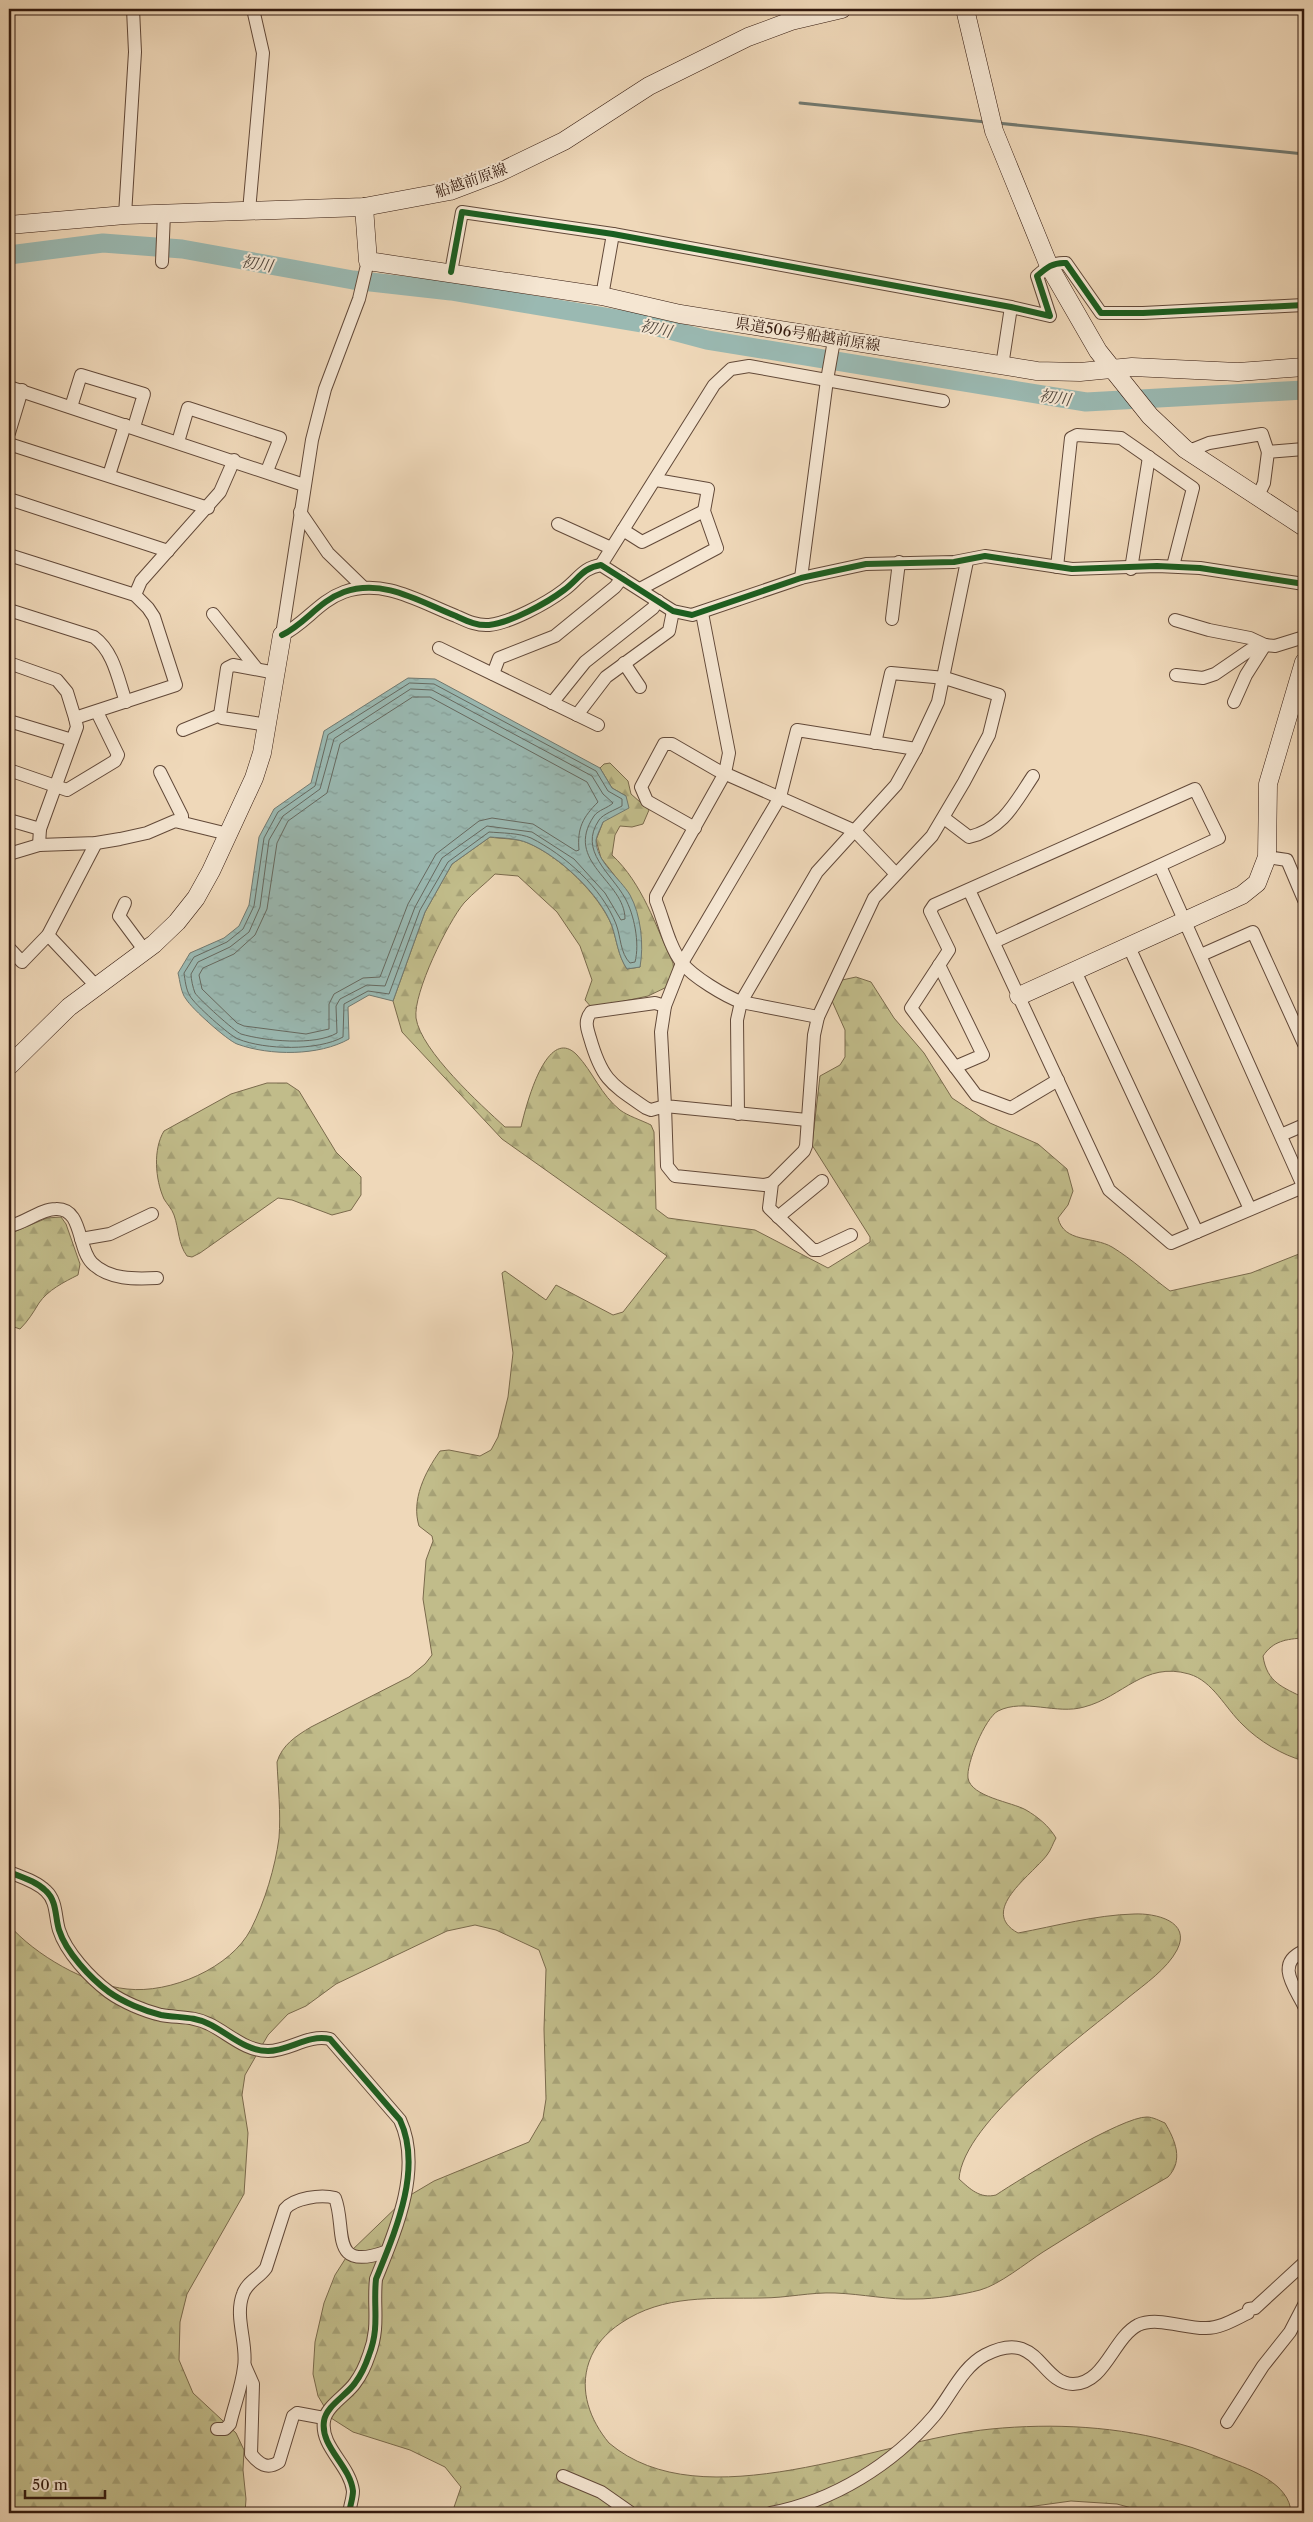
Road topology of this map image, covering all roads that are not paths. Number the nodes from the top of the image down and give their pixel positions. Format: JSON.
{"nodes":[{"id":1,"x":133,"y":9,"type":"edge"},
{"id":2,"x":253,"y":9,"type":"edge"},
{"id":3,"x":842,"y":9,"type":"edge"},
{"id":4,"x":965,"y":9,"type":"edge"},
{"id":5,"x":364,"y":207,"type":"junction"},
{"id":6,"x":249,"y":210,"type":"junction"},
{"id":7,"x":164,"y":213,"type":"junction"},
{"id":8,"x":125,"y":215,"type":"junction"},
{"id":9,"x":9,"y":225,"type":"edge"},
{"id":10,"x":613,"y":234,"type":"junction"},
{"id":11,"x":368,"y":261,"type":"junction"},
{"id":12,"x":162,"y":262,"type":"dead end"},
{"id":13,"x":1049,"y":266,"type":"junction"},
{"id":14,"x":451,"y":272,"type":"junction"},
{"id":15,"x":602,"y":296,"type":"junction"},
{"id":16,"x":1304,"y":305,"type":"edge"},
{"id":17,"x":1011,"y":307,"type":"junction"},
{"id":18,"x":836,"y":342,"type":"junction"},
{"id":19,"x":1002,"y":366,"type":"junction"},
{"id":20,"x":1304,"y":367,"type":"edge"},
{"id":21,"x":1117,"y":374,"type":"junction"},
{"id":22,"x":827,"y":378,"type":"junction"},
{"id":23,"x":9,"y":387,"type":"edge"},
{"id":24,"x":22,"y":390,"type":"junction"},
{"id":25,"x":942,"y":401,"type":"dead end"},
{"id":26,"x":71,"y":407,"type":"junction"},
{"id":27,"x":129,"y":426,"type":"junction"},
{"id":28,"x":9,"y":433,"type":"edge"},
{"id":29,"x":178,"y":442,"type":"junction"},
{"id":30,"x":9,"y":444,"type":"edge"},
{"id":31,"x":1304,"y":449,"type":"edge"},
{"id":32,"x":1187,"y":450,"type":"junction"},
{"id":33,"x":1268,"y":452,"type":"junction"},
{"id":34,"x":1150,"y":457,"type":"junction"},
{"id":35,"x":234,"y":460,"type":"junction"},
{"id":36,"x":268,"y":471,"type":"junction"},
{"id":37,"x":109,"y":475,"type":"junction"},
{"id":38,"x":656,"y":480,"type":"junction"},
{"id":39,"x":304,"y":484,"type":"junction"},
{"id":40,"x":1258,"y":496,"type":"junction"},
{"id":41,"x":9,"y":499,"type":"edge"},
{"id":42,"x":208,"y":508,"type":"junction"},
{"id":43,"x":300,"y":512,"type":"junction"},
{"id":44,"x":704,"y":512,"type":"junction"},
{"id":45,"x":558,"y":524,"type":"dead end"},
{"id":46,"x":1304,"y":527,"type":"edge"},
{"id":47,"x":623,"y":530,"type":"junction"},
{"id":48,"x":611,"y":548,"type":"junction"},
{"id":49,"x":168,"y":551,"type":"junction"},
{"id":50,"x":9,"y":555,"type":"edge"},
{"id":51,"x":967,"y":561,"type":"junction"},
{"id":52,"x":898,"y":562,"type":"junction"},
{"id":53,"x":601,"y":564,"type":"junction"},
{"id":54,"x":1173,"y":566,"type":"junction"},
{"id":55,"x":1057,"y":567,"type":"junction"},
{"id":56,"x":1131,"y":569,"type":"junction"},
{"id":57,"x":622,"y":578,"type":"junction"},
{"id":58,"x":801,"y":578,"type":"junction"},
{"id":59,"x":1304,"y":584,"type":"edge"},
{"id":60,"x":363,"y":587,"type":"junction"},
{"id":61,"x":640,"y":589,"type":"junction"},
{"id":62,"x":135,"y":595,"type":"junction"},
{"id":63,"x":658,"y":601,"type":"junction"},
{"id":64,"x":9,"y":610,"type":"edge"},
{"id":65,"x":673,"y":611,"type":"junction"},
{"id":66,"x":702,"y":613,"type":"junction"},
{"id":67,"x":213,"y":614,"type":"dead end"},
{"id":68,"x":892,"y":620,"type":"dead end"},
{"id":69,"x":1175,"y":620,"type":"dead end"},
{"id":70,"x":282,"y":636,"type":"junction"},
{"id":71,"x":1304,"y":637,"type":"edge"},
{"id":72,"x":1265,"y":646,"type":"junction"},
{"id":73,"x":439,"y":648,"type":"dead end"},
{"id":74,"x":1304,"y":662,"type":"edge"},
{"id":75,"x":9,"y":663,"type":"edge"},
{"id":76,"x":624,"y":663,"type":"junction"},
{"id":77,"x":257,"y":669,"type":"junction"},
{"id":78,"x":276,"y":673,"type":"junction"},
{"id":79,"x":493,"y":674,"type":"junction"},
{"id":80,"x":1176,"y":675,"type":"dead end"},
{"id":81,"x":945,"y":678,"type":"junction"},
{"id":82,"x":640,"y":687,"type":"dead end"},
{"id":83,"x":126,"y":702,"type":"junction"},
{"id":84,"x":1234,"y":702,"type":"dead end"},
{"id":85,"x":552,"y":703,"type":"junction"},
{"id":86,"x":97,"y":712,"type":"junction"},
{"id":87,"x":220,"y":715,"type":"junction"},
{"id":88,"x":577,"y":715,"type":"junction"},
{"id":89,"x":75,"y":718,"type":"junction"},
{"id":90,"x":9,"y":721,"type":"edge"},
{"id":91,"x":268,"y":725,"type":"junction"},
{"id":92,"x":598,"y":725,"type":"dead end"},
{"id":93,"x":183,"y":730,"type":"dead end"},
{"id":94,"x":72,"y":740,"type":"junction"},
{"id":95,"x":875,"y":743,"type":"junction"},
{"id":96,"x":916,"y":749,"type":"junction"},
{"id":97,"x":9,"y":770,"type":"edge"},
{"id":98,"x":160,"y":772,"type":"dead end"},
{"id":99,"x":725,"y":773,"type":"junction"},
{"id":100,"x":1033,"y":776,"type":"dead end"},
{"id":101,"x":56,"y":785,"type":"junction"},
{"id":102,"x":780,"y":798,"type":"junction"},
{"id":103,"x":944,"y":818,"type":"junction"},
{"id":104,"x":9,"y":820,"type":"edge"},
{"id":105,"x":182,"y":822,"type":"junction"},
{"id":106,"x":695,"y":828,"type":"junction"},
{"id":107,"x":40,"y":829,"type":"junction"},
{"id":108,"x":856,"y":831,"type":"junction"},
{"id":109,"x":228,"y":834,"type":"junction"},
{"id":110,"x":96,"y":843,"type":"junction"},
{"id":111,"x":39,"y":845,"type":"junction"},
{"id":112,"x":9,"y":854,"type":"edge"},
{"id":113,"x":1267,"y":857,"type":"junction"},
{"id":114,"x":1160,"y":866,"type":"junction"},
{"id":115,"x":896,"y":874,"type":"junction"},
{"id":116,"x":969,"y":890,"type":"junction"},
{"id":117,"x":1304,"y":900,"type":"edge"},
{"id":118,"x":126,"y":903,"type":"dead end"},
{"id":119,"x":1186,"y":921,"type":"junction"},
{"id":120,"x":48,"y":934,"type":"junction"},
{"id":121,"x":994,"y":942,"type":"junction"},
{"id":122,"x":1129,"y":947,"type":"junction"},
{"id":123,"x":9,"y":948,"type":"edge"},
{"id":124,"x":145,"y":951,"type":"junction"},
{"id":125,"x":1201,"y":955,"type":"junction"},
{"id":126,"x":682,"y":963,"type":"junction"},
{"id":127,"x":939,"y":965,"type":"junction"},
{"id":128,"x":1075,"y":971,"type":"junction"},
{"id":129,"x":97,"y":987,"type":"junction"},
{"id":130,"x":1019,"y":996,"type":"junction"},
{"id":131,"x":741,"y":1002,"type":"junction"},
{"id":132,"x":665,"y":1006,"type":"junction"},
{"id":133,"x":818,"y":1017,"type":"junction"},
{"id":134,"x":1304,"y":1044,"type":"edge"},
{"id":135,"x":9,"y":1066,"type":"edge"},
{"id":136,"x":955,"y":1067,"type":"junction"},
{"id":137,"x":1058,"y":1080,"type":"junction"},
{"id":138,"x":665,"y":1106,"type":"junction"},
{"id":139,"x":738,"y":1114,"type":"junction"},
{"id":140,"x":807,"y":1120,"type":"junction"},
{"id":141,"x":1304,"y":1125,"type":"edge"},
{"id":142,"x":1281,"y":1135,"type":"junction"},
{"id":143,"x":822,"y":1180,"type":"dead end"},
{"id":144,"x":772,"y":1183,"type":"junction"},
{"id":145,"x":1304,"y":1188,"type":"edge"},
{"id":146,"x":1250,"y":1209,"type":"junction"},
{"id":147,"x":152,"y":1214,"type":"dead end"},
{"id":148,"x":778,"y":1217,"type":"junction"},
{"id":149,"x":9,"y":1226,"type":"edge"},
{"id":150,"x":1197,"y":1232,"type":"junction"},
{"id":151,"x":850,"y":1235,"type":"dead end"},
{"id":152,"x":81,"y":1239,"type":"junction"},
{"id":153,"x":157,"y":1278,"type":"dead end"},
{"id":154,"x":9,"y":1872,"type":"edge"},
{"id":155,"x":1304,"y":1951,"type":"edge"},
{"id":156,"x":1304,"y":2006,"type":"edge"},
{"id":157,"x":385,"y":2252,"type":"junction"},
{"id":158,"x":1304,"y":2263,"type":"edge"},
{"id":159,"x":1304,"y":2305,"type":"edge"},
{"id":160,"x":245,"y":2366,"type":"junction"},
{"id":161,"x":324,"y":2418,"type":"junction"},
{"id":162,"x":1226,"y":2422,"type":"dead end"},
{"id":163,"x":217,"y":2429,"type":"dead end"},
{"id":164,"x":564,"y":2476,"type":"dead end"},
{"id":165,"x":349,"y":2513,"type":"edge"},
{"id":166,"x":631,"y":2513,"type":"edge"},
{"id":167,"x":771,"y":2513,"type":"edge"}],
"edges":[{"from":1,"to":8,"type":"street"},
{"from":2,"to":6,"type":"street"},
{"from":3,"to":5,"type":"main road","name":"船越前原線"},
{"from":4,"to":13,"type":"main road"},
{"from":5,"to":6,"type":"main road","name":"船越前原線"},
{"from":5,"to":11,"type":"main road"},
{"from":6,"to":7,"type":"main road","name":"船越前原線"},
{"from":7,"to":8,"type":"main road","name":"船越前原線"},
{"from":7,"to":12,"type":"street"},
{"from":8,"to":9,"type":"main road","name":"船越前原線"},
{"from":10,"to":14,"type":"street"},
{"from":10,"to":15,"type":"street"},
{"from":10,"to":17,"type":"street"},
{"from":11,"to":14,"type":"main road","name":"県道506号船越前原線"},
{"from":11,"to":39,"type":"street"},
{"from":13,"to":16,"type":"street"},
{"from":13,"to":17,"type":"street"},
{"from":13,"to":21,"type":"main road"},
{"from":14,"to":15,"type":"main road","name":"県道506号船越前原線"},
{"from":15,"to":18,"type":"main road","name":"県道506号船越前原線"},
{"from":17,"to":19,"type":"street"},
{"from":18,"to":19,"type":"main road","name":"県道506号船越前原線"},
{"from":18,"to":22,"type":"street"},
{"from":19,"to":21,"type":"main road","name":"県道506号船越前原線"},
{"from":20,"to":21,"type":"main road","name":"県道506号船越前原線"},
{"from":21,"to":32,"type":"main road"},
{"from":22,"to":25,"type":"street"},
{"from":22,"to":38,"type":"street"},
{"from":22,"to":58,"type":"street"},
{"from":23,"to":24,"type":"street"},
{"from":24,"to":26,"type":"street"},
{"from":24,"to":28,"type":"street"},
{"from":26,"to":27,"type":"street"},
{"from":26,"to":27,"type":"street"},
{"from":27,"to":29,"type":"street"},
{"from":27,"to":37,"type":"street"},
{"from":29,"to":35,"type":"street"},
{"from":29,"to":36,"type":"street"},
{"from":30,"to":37,"type":"street"},
{"from":31,"to":33,"type":"street"},
{"from":32,"to":33,"type":"street"},
{"from":32,"to":40,"type":"main road"},
{"from":33,"to":40,"type":"street"},
{"from":34,"to":54,"type":"street"},
{"from":34,"to":55,"type":"street"},
{"from":34,"to":56,"type":"street"},
{"from":35,"to":36,"type":"street"},
{"from":35,"to":42,"type":"street"},
{"from":36,"to":39,"type":"street"},
{"from":37,"to":42,"type":"street"},
{"from":38,"to":44,"type":"street"},
{"from":38,"to":47,"type":"street"},
{"from":39,"to":43,"type":"street"},
{"from":40,"to":46,"type":"main road"},
{"from":41,"to":49,"type":"street"},
{"from":42,"to":49,"type":"street"},
{"from":43,"to":60,"type":"street"},
{"from":43,"to":70,"type":"street"},
{"from":44,"to":47,"type":"street"},
{"from":44,"to":61,"type":"street"},
{"from":45,"to":48,"type":"street"},
{"from":47,"to":48,"type":"street"},
{"from":48,"to":53,"type":"street"},
{"from":49,"to":62,"type":"street"},
{"from":50,"to":62,"type":"street"},
{"from":51,"to":52,"type":"street"},
{"from":51,"to":55,"type":"street"},
{"from":51,"to":81,"type":"street"},
{"from":52,"to":58,"type":"street"},
{"from":52,"to":68,"type":"street"},
{"from":53,"to":57,"type":"street"},
{"from":53,"to":60,"type":"street"},
{"from":54,"to":56,"type":"street"},
{"from":54,"to":59,"type":"street"},
{"from":55,"to":56,"type":"street"},
{"from":57,"to":61,"type":"street"},
{"from":57,"to":79,"type":"street"},
{"from":58,"to":66,"type":"street"},
{"from":60,"to":70,"type":"street"},
{"from":61,"to":63,"type":"street"},
{"from":62,"to":83,"type":"street"},
{"from":63,"to":65,"type":"street"},
{"from":63,"to":85,"type":"street"},
{"from":64,"to":83,"type":"street"},
{"from":65,"to":66,"type":"street"},
{"from":65,"to":76,"type":"street"},
{"from":66,"to":99,"type":"street"},
{"from":67,"to":77,"type":"street"},
{"from":69,"to":72,"type":"street"},
{"from":70,"to":78,"type":"main road"},
{"from":71,"to":72,"type":"street"},
{"from":72,"to":80,"type":"street"},
{"from":72,"to":84,"type":"street"},
{"from":73,"to":79,"type":"street"},
{"from":74,"to":113,"type":"main road"},
{"from":75,"to":89,"type":"street"},
{"from":76,"to":82,"type":"street"},
{"from":76,"to":88,"type":"street"},
{"from":77,"to":78,"type":"street"},
{"from":77,"to":87,"type":"street"},
{"from":78,"to":91,"type":"main road"},
{"from":79,"to":85,"type":"street"},
{"from":81,"to":95,"type":"street"},
{"from":81,"to":96,"type":"street"},
{"from":81,"to":103,"type":"street"},
{"from":83,"to":86,"type":"street"},
{"from":85,"to":88,"type":"street"},
{"from":86,"to":89,"type":"street"},
{"from":86,"to":101,"type":"street"},
{"from":87,"to":91,"type":"street"},
{"from":87,"to":93,"type":"street"},
{"from":88,"to":92,"type":"street"},
{"from":89,"to":94,"type":"street"},
{"from":90,"to":94,"type":"street"},
{"from":91,"to":109,"type":"main road"},
{"from":94,"to":101,"type":"street"},
{"from":95,"to":96,"type":"street"},
{"from":95,"to":102,"type":"street"},
{"from":96,"to":108,"type":"street"},
{"from":97,"to":101,"type":"street"},
{"from":98,"to":105,"type":"street"},
{"from":99,"to":102,"type":"street"},
{"from":99,"to":106,"type":"street"},
{"from":99,"to":106,"type":"street"},
{"from":100,"to":103,"type":"street"},
{"from":101,"to":107,"type":"street"},
{"from":102,"to":108,"type":"street"},
{"from":102,"to":126,"type":"street"},
{"from":103,"to":115,"type":"street"},
{"from":104,"to":107,"type":"street"},
{"from":105,"to":109,"type":"street"},
{"from":105,"to":110,"type":"street"},
{"from":106,"to":126,"type":"street"},
{"from":107,"to":111,"type":"street"},
{"from":108,"to":115,"type":"street"},
{"from":108,"to":131,"type":"street"},
{"from":109,"to":124,"type":"main road"},
{"from":110,"to":111,"type":"street"},
{"from":110,"to":120,"type":"street"},
{"from":111,"to":112,"type":"street"},
{"from":113,"to":117,"type":"street"},
{"from":113,"to":119,"type":"main road"},
{"from":114,"to":116,"type":"street"},
{"from":114,"to":119,"type":"street"},
{"from":114,"to":121,"type":"street"},
{"from":115,"to":133,"type":"street"},
{"from":116,"to":121,"type":"street"},
{"from":116,"to":127,"type":"street"},
{"from":118,"to":124,"type":"street"},
{"from":119,"to":122,"type":"main road"},
{"from":119,"to":125,"type":"street"},
{"from":120,"to":123,"type":"street"},
{"from":120,"to":129,"type":"street"},
{"from":121,"to":130,"type":"street"},
{"from":122,"to":128,"type":"main road"},
{"from":122,"to":146,"type":"street"},
{"from":124,"to":129,"type":"main road"},
{"from":125,"to":134,"type":"street"},
{"from":125,"to":142,"type":"street"},
{"from":126,"to":131,"type":"street"},
{"from":126,"to":132,"type":"street"},
{"from":127,"to":136,"type":"street"},
{"from":127,"to":136,"type":"street"},
{"from":128,"to":130,"type":"main road"},
{"from":128,"to":150,"type":"street"},
{"from":129,"to":135,"type":"main road"},
{"from":130,"to":137,"type":"street"},
{"from":131,"to":133,"type":"street"},
{"from":131,"to":139,"type":"street"},
{"from":132,"to":138,"type":"street"},
{"from":132,"to":138,"type":"street"},
{"from":133,"to":140,"type":"street"},
{"from":136,"to":137,"type":"street"},
{"from":137,"to":150,"type":"street"},
{"from":138,"to":139,"type":"street"},
{"from":138,"to":144,"type":"street"},
{"from":139,"to":140,"type":"street"},
{"from":140,"to":144,"type":"street"},
{"from":141,"to":142,"type":"street"},
{"from":142,"to":145,"type":"street"},
{"from":143,"to":148,"type":"street"},
{"from":144,"to":148,"type":"street"},
{"from":145,"to":146,"type":"street"},
{"from":146,"to":150,"type":"street"},
{"from":147,"to":152,"type":"street"},
{"from":148,"to":151,"type":"street"},
{"from":149,"to":152,"type":"street"},
{"from":152,"to":153,"type":"street"},
{"from":154,"to":157,"type":"street"},
{"from":155,"to":156,"type":"street"},
{"from":157,"to":160,"type":"street"},
{"from":157,"to":161,"type":"street"},
{"from":158,"to":167,"type":"street"},
{"from":159,"to":162,"type":"street"},
{"from":160,"to":161,"type":"street"},
{"from":160,"to":163,"type":"street"},
{"from":161,"to":165,"type":"street"},
{"from":164,"to":166,"type":"street"}]}
